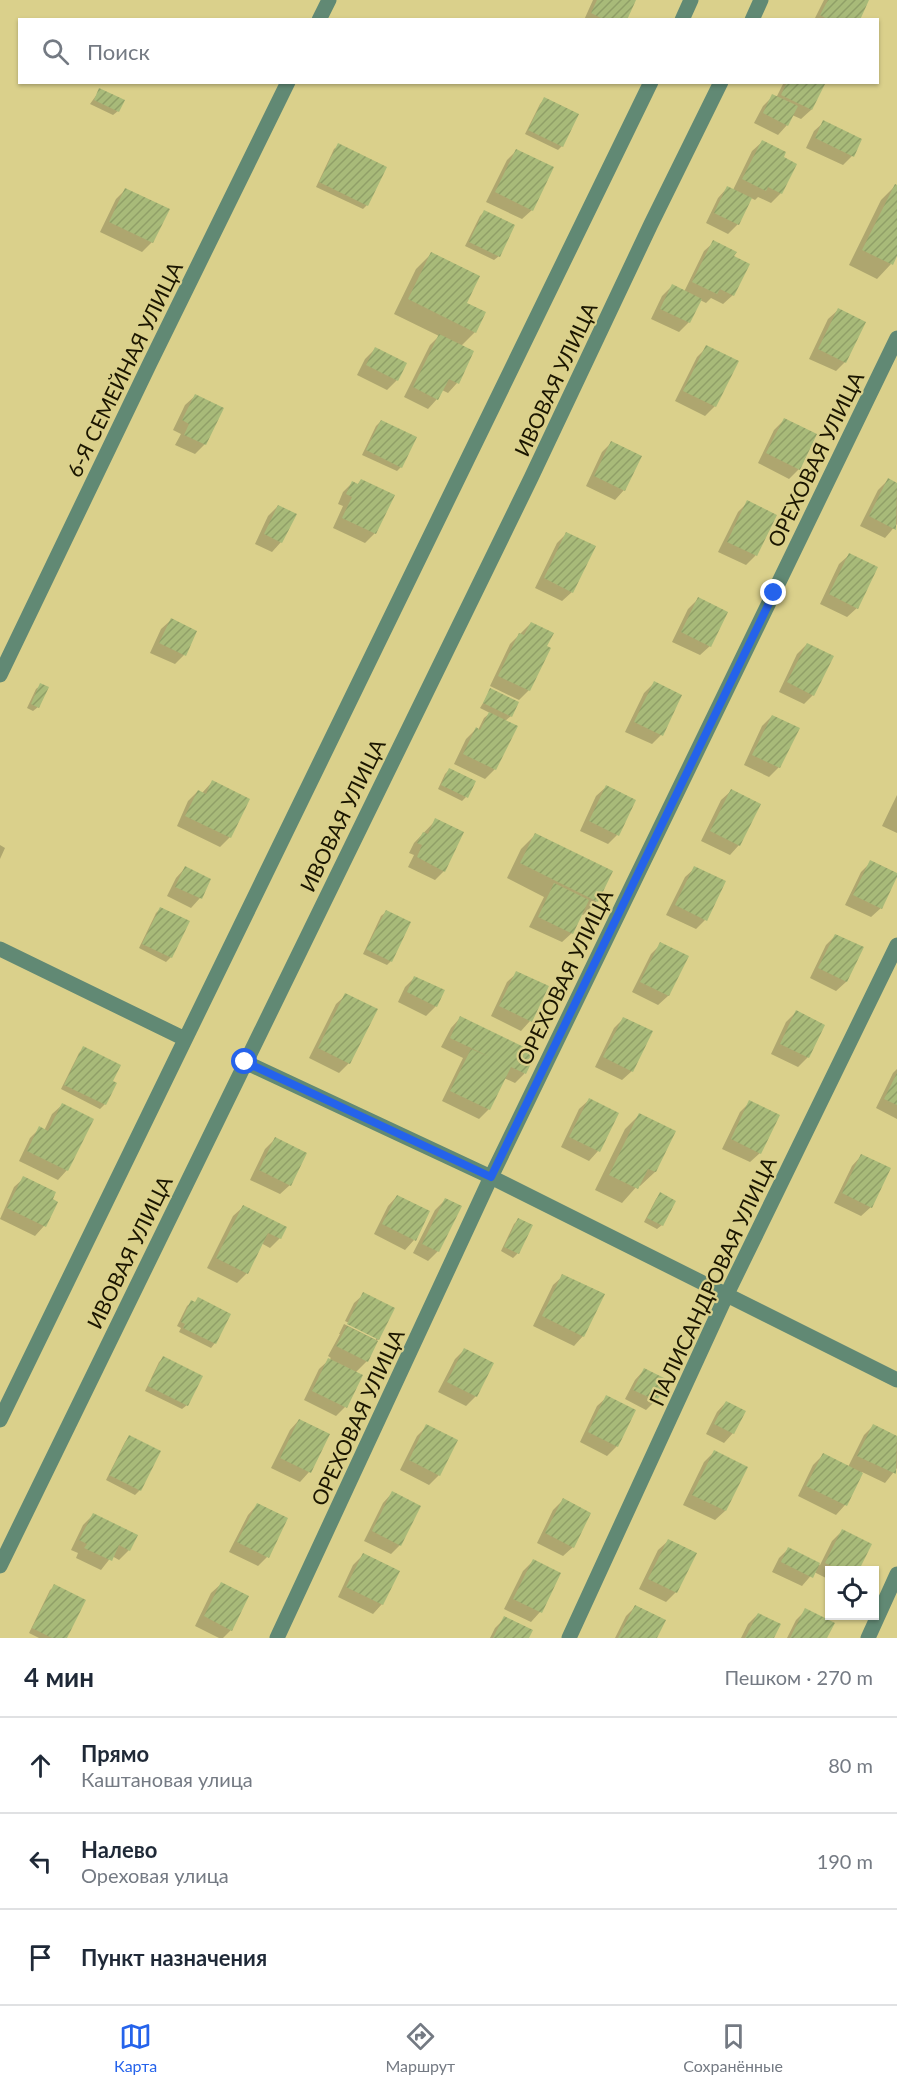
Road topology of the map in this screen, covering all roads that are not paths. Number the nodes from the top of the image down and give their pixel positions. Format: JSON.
{"nodes":[{"id":1,"x":329,"y":0,"type":"edge"},
{"id":2,"x":691,"y":0,"type":"edge"},
{"id":3,"x":761,"y":0,"type":"edge"},
{"id":4,"x":320,"y":18,"type":"edge"},
{"id":5,"x":683,"y":18,"type":"edge"},
{"id":6,"x":753,"y":18,"type":"edge"},
{"id":7,"x":287,"y":84,"type":"edge"},
{"id":8,"x":650,"y":84,"type":"edge"},
{"id":9,"x":720,"y":84,"type":"edge"},
{"id":10,"x":897,"y":338,"type":"edge"},
{"id":11,"x":0,"y":675,"type":"edge"},
{"id":12,"x":897,"y":945,"type":"edge"},
{"id":13,"x":0,"y":949,"type":"edge"},
{"id":14,"x":185,"y":1039,"type":"junction"},
{"id":15,"x":245,"y":1062,"type":"junction"},
{"id":16,"x":491,"y":1177,"type":"junction"},
{"id":17,"x":727,"y":1294,"type":"junction"},
{"id":18,"x":897,"y":1380,"type":"edge"},
{"id":19,"x":0,"y":1420,"type":"edge"},
{"id":20,"x":0,"y":1566,"type":"edge"},
{"id":21,"x":897,"y":1575,"type":"edge"},
{"id":22,"x":277,"y":1638,"type":"edge"},
{"id":23,"x":569,"y":1638,"type":"edge"},
{"id":24,"x":868,"y":1638,"type":"edge"}],
"edges":[{"from":1,"to":4,"type":"street"},
{"from":2,"to":5,"type":"street"},
{"from":3,"to":6,"type":"street"},
{"from":7,"to":11,"type":"street","name":"6-Я СЕМЕЙНАЯ УЛИЦА"},
{"from":8,"to":14,"type":"street","name":"ИВОВАЯ УЛИЦА"},
{"from":9,"to":15,"type":"street","name":"ИВОВАЯ УЛИЦА"},
{"from":10,"to":16,"type":"street","name":"ОРЕХОВАЯ УЛИЦА"},
{"from":12,"to":17,"type":"street","name":"ПАЛИСАНДРОВАЯ УЛИЦА"},
{"from":13,"to":14,"type":"street"},
{"from":14,"to":19,"type":"street","name":"ИВОВАЯ УЛИЦА"},
{"from":15,"to":16,"type":"street"},
{"from":15,"to":20,"type":"street","name":"ИВОВАЯ УЛИЦА"},
{"from":16,"to":17,"type":"street"},
{"from":16,"to":22,"type":"street","name":"ОРЕХОВАЯ УЛИЦА"},
{"from":17,"to":18,"type":"street"},
{"from":17,"to":23,"type":"street","name":"ПАЛИСАНДРОВАЯ УЛИЦА"},
{"from":21,"to":24,"type":"street"}]}
